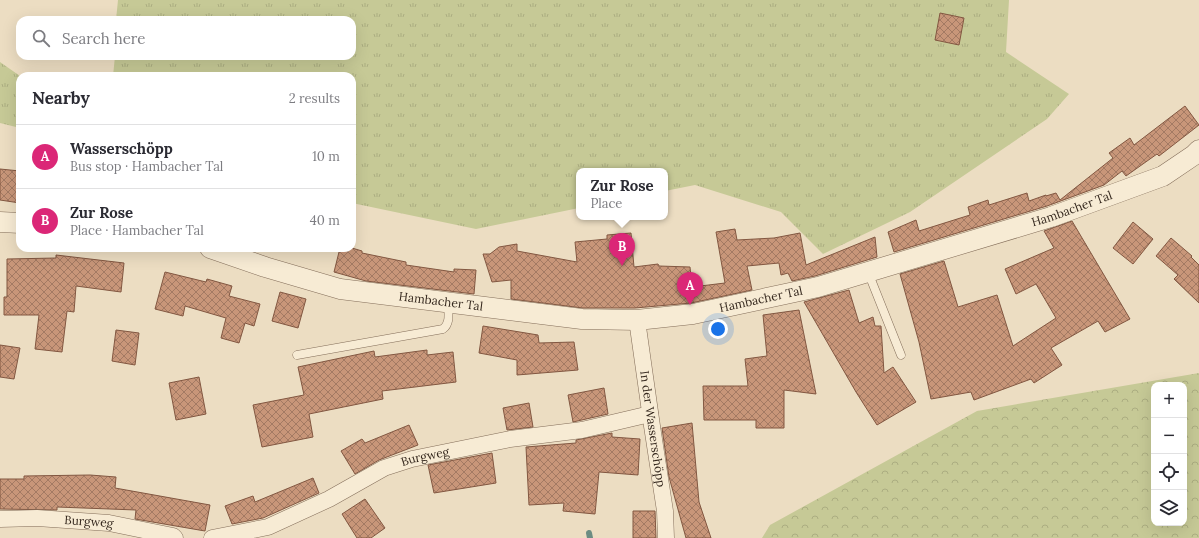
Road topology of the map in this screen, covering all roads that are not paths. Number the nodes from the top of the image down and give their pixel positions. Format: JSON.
{"nodes":[{"id":1,"x":1199,"y":150,"type":"edge"},
{"id":2,"x":0,"y":222,"type":"edge"},
{"id":3,"x":16,"y":223,"type":"edge"},
{"id":4,"x":222,"y":252,"type":"edge"},
{"id":5,"x":868,"y":272,"type":"junction"},
{"id":6,"x":448,"y":302,"type":"junction"},
{"id":7,"x":637,"y":320,"type":"junction"},
{"id":8,"x":297,"y":354,"type":"dead end"},
{"id":9,"x":901,"y":355,"type":"dead end"},
{"id":10,"x":650,"y":414,"type":"junction"},
{"id":11,"x":0,"y":519,"type":"edge"},
{"id":12,"x":175,"y":538,"type":"edge"},
{"id":13,"x":212,"y":538,"type":"edge"},
{"id":14,"x":666,"y":538,"type":"edge"}],
"edges":[{"from":1,"to":5,"type":"street","name":"Hambacher Tal"},
{"from":2,"to":3,"type":"street"},
{"from":4,"to":6,"type":"street","name":"Hambacher Tal"},
{"from":5,"to":7,"type":"street","name":"Hambacher Tal"},
{"from":5,"to":9,"type":"lane"},
{"from":6,"to":7,"type":"street","name":"Hambacher Tal"},
{"from":6,"to":8,"type":"lane"},
{"from":7,"to":10,"type":"street","name":"In der Wasserschöpp"},
{"from":10,"to":13,"type":"street","name":"Burgweg"},
{"from":10,"to":14,"type":"street","name":"In der Wasserschöpp"},
{"from":11,"to":12,"type":"street","name":"Burgweg"}]}
